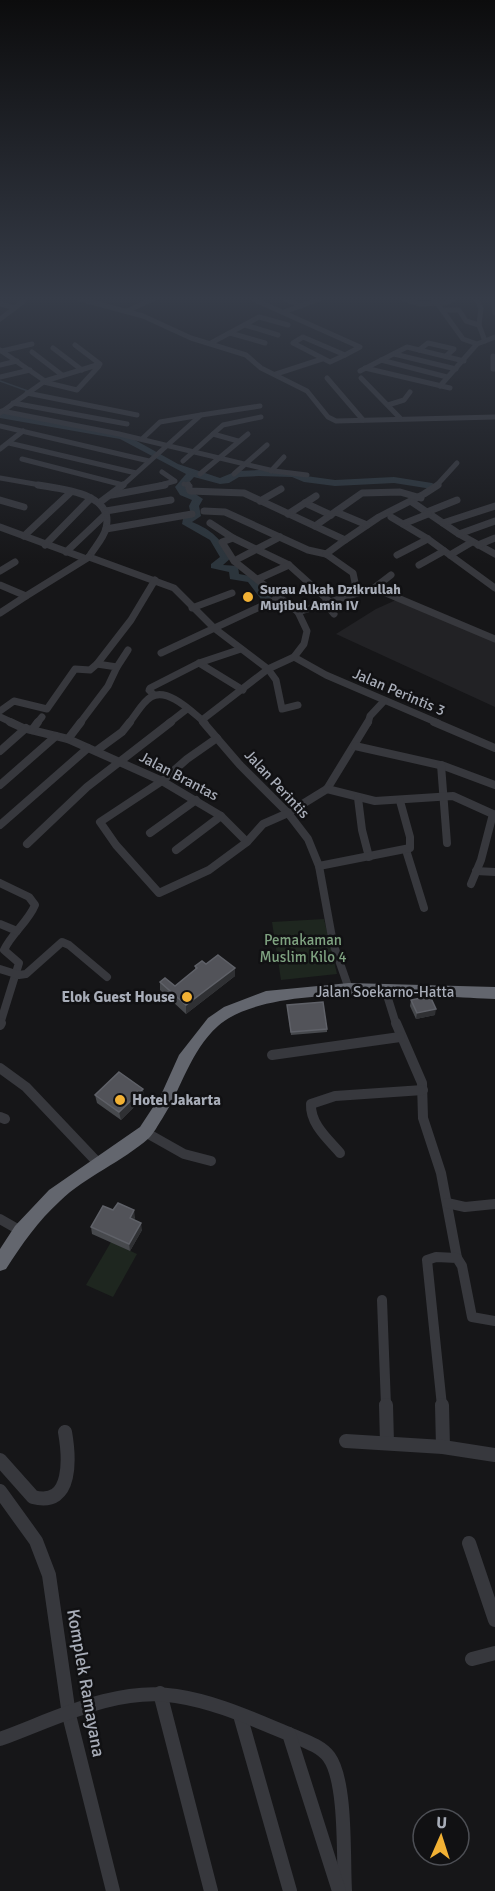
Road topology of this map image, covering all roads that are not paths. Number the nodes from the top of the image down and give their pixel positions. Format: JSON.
{"nodes":[{"id":1,"x":36,"y":387,"type":"edge"},
{"id":2,"x":300,"y":387,"type":"edge"},
{"id":3,"x":335,"y":387,"type":"edge"},
{"id":4,"x":370,"y":387,"type":"edge"},
{"id":5,"x":446,"y":387,"type":"edge"},
{"id":6,"x":450,"y":388,"type":"dead end"},
{"id":7,"x":29,"y":392,"type":"junction"},
{"id":8,"x":410,"y":392,"type":"dead end"},
{"id":9,"x":13,"y":403,"type":"junction"},
{"id":10,"x":86,"y":404,"type":"junction"},
{"id":11,"x":388,"y":405,"type":"junction"},
{"id":12,"x":260,"y":406,"type":"dead end"},
{"id":13,"x":1,"y":413,"type":"edge"},
{"id":14,"x":75,"y":415,"type":"junction"},
{"id":15,"x":201,"y":416,"type":"junction"},
{"id":16,"x":261,"y":417,"type":"dead end"},
{"id":17,"x":495,"y":417,"type":"edge"},
{"id":18,"x":400,"y":418,"type":"junction"},
{"id":19,"x":363,"y":420,"type":"junction"},
{"id":20,"x":66,"y":424,"type":"junction"},
{"id":21,"x":127,"y":424,"type":"junction"},
{"id":22,"x":0,"y":426,"type":"edge"},
{"id":23,"x":23,"y":431,"type":"junction"},
{"id":24,"x":85,"y":433,"type":"dead end"},
{"id":25,"x":119,"y":434,"type":"junction"},
{"id":26,"x":213,"y":434,"type":"junction"},
{"id":27,"x":248,"y":434,"type":"dead end"},
{"id":28,"x":142,"y":439,"type":"junction"},
{"id":29,"x":238,"y":441,"type":"junction"},
{"id":30,"x":9,"y":443,"type":"junction"},
{"id":31,"x":169,"y":445,"type":"junction"},
{"id":32,"x":267,"y":445,"type":"dead end"},
{"id":33,"x":0,"y":449,"type":"edge"},
{"id":34,"x":195,"y":451,"type":"junction"},
{"id":35,"x":154,"y":457,"type":"junction"},
{"id":36,"x":220,"y":457,"type":"junction"},
{"id":37,"x":284,"y":457,"type":"dead end"},
{"id":38,"x":22,"y":459,"type":"dead end"},
{"id":39,"x":183,"y":461,"type":"dead end"},
{"id":40,"x":457,"y":463,"type":"dead end"},
{"id":41,"x":244,"y":464,"type":"junction"},
{"id":42,"x":162,"y":471,"type":"dead end"},
{"id":43,"x":271,"y":471,"type":"junction"},
{"id":44,"x":136,"y":473,"type":"junction"},
{"id":45,"x":200,"y":474,"type":"dead end"},
{"id":46,"x":234,"y":474,"type":"dead end"},
{"id":47,"x":307,"y":475,"type":"dead end"},
{"id":48,"x":0,"y":478,"type":"edge"},
{"id":49,"x":184,"y":484,"type":"dead end"},
{"id":50,"x":123,"y":485,"type":"junction"},
{"id":51,"x":281,"y":489,"type":"dead end"},
{"id":52,"x":71,"y":492,"type":"junction"},
{"id":53,"x":112,"y":495,"type":"junction"},
{"id":54,"x":316,"y":496,"type":"dead end"},
{"id":55,"x":91,"y":498,"type":"junction"},
{"id":56,"x":421,"y":498,"type":"junction"},
{"id":57,"x":0,"y":500,"type":"edge"},
{"id":58,"x":171,"y":500,"type":"dead end"},
{"id":59,"x":457,"y":500,"type":"dead end"},
{"id":60,"x":261,"y":501,"type":"junction"},
{"id":61,"x":412,"y":502,"type":"junction"},
{"id":62,"x":99,"y":503,"type":"junction"},
{"id":63,"x":305,"y":503,"type":"junction"},
{"id":64,"x":495,"y":506,"type":"edge"},
{"id":65,"x":24,"y":507,"type":"dead end"},
{"id":66,"x":204,"y":511,"type":"dead end"},
{"id":67,"x":106,"y":513,"type":"junction"},
{"id":68,"x":334,"y":513,"type":"junction"},
{"id":69,"x":427,"y":513,"type":"junction"},
{"id":70,"x":192,"y":514,"type":"dead end"},
{"id":71,"x":288,"y":514,"type":"junction"},
{"id":72,"x":391,"y":517,"type":"dead end"},
{"id":73,"x":495,"y":521,"type":"edge"},
{"id":74,"x":210,"y":523,"type":"dead end"},
{"id":75,"x":443,"y":523,"type":"junction"},
{"id":76,"x":403,"y":524,"type":"junction"},
{"id":77,"x":367,"y":525,"type":"junction"},
{"id":78,"x":315,"y":526,"type":"junction"},
{"id":79,"x":0,"y":527,"type":"edge"},
{"id":80,"x":106,"y":529,"type":"junction"},
{"id":81,"x":459,"y":534,"type":"junction"},
{"id":82,"x":24,"y":536,"type":"junction"},
{"id":83,"x":280,"y":537,"type":"junction"},
{"id":84,"x":232,"y":538,"type":"junction"},
{"id":85,"x":495,"y":538,"type":"edge"},
{"id":86,"x":428,"y":539,"type":"junction"},
{"id":87,"x":345,"y":540,"type":"junction"},
{"id":88,"x":45,"y":544,"type":"junction"},
{"id":89,"x":475,"y":544,"type":"junction"},
{"id":90,"x":260,"y":550,"type":"junction"},
{"id":91,"x":66,"y":552,"type":"junction"},
{"id":92,"x":447,"y":553,"type":"junction"},
{"id":93,"x":326,"y":554,"type":"junction"},
{"id":94,"x":495,"y":554,"type":"edge"},
{"id":95,"x":397,"y":555,"type":"dead end"},
{"id":96,"x":86,"y":558,"type":"junction"},
{"id":97,"x":234,"y":561,"type":"junction"},
{"id":98,"x":15,"y":562,"type":"dead end"},
{"id":99,"x":289,"y":565,"type":"junction"},
{"id":100,"x":419,"y":565,"type":"dead end"},
{"id":101,"x":0,"y":572,"type":"edge"},
{"id":102,"x":391,"y":575,"type":"dead end"},
{"id":103,"x":258,"y":579,"type":"junction"},
{"id":104,"x":155,"y":580,"type":"junction"},
{"id":105,"x":0,"y":585,"type":"edge"},
{"id":106,"x":374,"y":588,"type":"junction"},
{"id":107,"x":495,"y":588,"type":"edge"},
{"id":108,"x":357,"y":592,"type":"junction"},
{"id":109,"x":232,"y":593,"type":"dead end"},
{"id":110,"x":26,"y":596,"type":"junction"},
{"id":111,"x":279,"y":598,"type":"junction"},
{"id":112,"x":327,"y":602,"type":"junction"},
{"id":113,"x":192,"y":608,"type":"junction"},
{"id":114,"x":298,"y":612,"type":"junction"},
{"id":115,"x":0,"y":613,"type":"edge"},
{"id":116,"x":334,"y":614,"type":"dead end"},
{"id":117,"x":214,"y":628,"type":"junction"},
{"id":118,"x":495,"y":639,"type":"edge"},
{"id":119,"x":241,"y":649,"type":"junction"},
{"id":120,"x":128,"y":650,"type":"dead end"},
{"id":121,"x":161,"y":653,"type":"dead end"},
{"id":122,"x":294,"y":657,"type":"junction"},
{"id":123,"x":200,"y":663,"type":"junction"},
{"id":124,"x":97,"y":664,"type":"junction"},
{"id":125,"x":117,"y":668,"type":"junction"},
{"id":126,"x":268,"y":669,"type":"junction"},
{"id":127,"x":243,"y":690,"type":"junction"},
{"id":128,"x":154,"y":695,"type":"junction"},
{"id":129,"x":384,"y":701,"type":"junction"},
{"id":130,"x":298,"y":705,"type":"dead end"},
{"id":131,"x":187,"y":709,"type":"junction"},
{"id":132,"x":0,"y":711,"type":"edge"},
{"id":133,"x":0,"y":717,"type":"edge"},
{"id":134,"x":42,"y":717,"type":"dead end"},
{"id":135,"x":202,"y":720,"type":"junction"},
{"id":136,"x":29,"y":729,"type":"junction"},
{"id":137,"x":56,"y":736,"type":"junction"},
{"id":138,"x":217,"y":738,"type":"junction"},
{"id":139,"x":68,"y":739,"type":"junction"},
{"id":140,"x":355,"y":746,"type":"junction"},
{"id":141,"x":495,"y":748,"type":"edge"},
{"id":142,"x":92,"y":749,"type":"junction"},
{"id":143,"x":0,"y":752,"type":"edge"},
{"id":144,"x":118,"y":763,"type":"junction"},
{"id":145,"x":441,"y":765,"type":"junction"},
{"id":146,"x":162,"y":781,"type":"junction"},
{"id":147,"x":0,"y":785,"type":"edge"},
{"id":148,"x":495,"y":785,"type":"edge"},
{"id":149,"x":327,"y":789,"type":"junction"},
{"id":150,"x":444,"y":796,"type":"junction"},
{"id":151,"x":358,"y":798,"type":"junction"},
{"id":152,"x":196,"y":800,"type":"junction"},
{"id":153,"x":400,"y":801,"type":"junction"},
{"id":154,"x":288,"y":813,"type":"junction"},
{"id":155,"x":494,"y":814,"type":"edge"},
{"id":156,"x":221,"y":816,"type":"junction"},
{"id":157,"x":0,"y":825,"type":"edge"},
{"id":158,"x":150,"y":833,"type":"dead end"},
{"id":159,"x":248,"y":842,"type":"junction"},
{"id":160,"x":447,"y":843,"type":"dead end"},
{"id":161,"x":27,"y":844,"type":"dead end"},
{"id":162,"x":176,"y":850,"type":"dead end"},
{"id":163,"x":406,"y":850,"type":"junction"},
{"id":164,"x":369,"y":857,"type":"junction"},
{"id":165,"x":319,"y":866,"type":"junction"},
{"id":166,"x":477,"y":871,"type":"junction"},
{"id":167,"x":495,"y":872,"type":"edge"},
{"id":168,"x":0,"y":883,"type":"edge"},
{"id":169,"x":471,"y":884,"type":"dead end"},
{"id":170,"x":424,"y":908,"type":"dead end"},
{"id":171,"x":0,"y":924,"type":"edge"},
{"id":172,"x":17,"y":931,"type":"junction"},
{"id":173,"x":0,"y":969,"type":"edge"},
{"id":174,"x":17,"y":974,"type":"junction"},
{"id":175,"x":107,"y":977,"type":"dead end"},
{"id":176,"x":349,"y":989,"type":"junction"},
{"id":177,"x":385,"y":989,"type":"junction"},
{"id":178,"x":495,"y":993,"type":"edge"},
{"id":179,"x":0,"y":1025,"type":"edge"},
{"id":180,"x":400,"y":1037,"type":"junction"},
{"id":181,"x":272,"y":1055,"type":"dead end"},
{"id":182,"x":0,"y":1068,"type":"edge"},
{"id":183,"x":423,"y":1090,"type":"junction"},
{"id":184,"x":145,"y":1132,"type":"junction"},
{"id":185,"x":340,"y":1153,"type":"dead end"},
{"id":186,"x":211,"y":1161,"type":"dead end"},
{"id":187,"x":99,"y":1164,"type":"junction"},
{"id":188,"x":447,"y":1203,"type":"junction"},
{"id":189,"x":495,"y":1204,"type":"edge"},
{"id":190,"x":0,"y":1219,"type":"edge"},
{"id":191,"x":21,"y":1231,"type":"junction"},
{"id":192,"x":458,"y":1258,"type":"junction"},
{"id":193,"x":0,"y":1263,"type":"edge"},
{"id":194,"x":382,"y":1300,"type":"dead end"},
{"id":195,"x":495,"y":1321,"type":"edge"},
{"id":196,"x":65,"y":1432,"type":"dead end"},
{"id":197,"x":346,"y":1441,"type":"dead end"},
{"id":198,"x":387,"y":1443,"type":"junction"},
{"id":199,"x":443,"y":1447,"type":"junction"},
{"id":200,"x":495,"y":1455,"type":"edge"},
{"id":201,"x":0,"y":1460,"type":"edge"},
{"id":202,"x":2,"y":1499,"type":"edge"},
{"id":203,"x":469,"y":1543,"type":"dead end"},
{"id":204,"x":495,"y":1620,"type":"edge"},
{"id":205,"x":495,"y":1653,"type":"edge"},
{"id":206,"x":472,"y":1659,"type":"dead end"},
{"id":207,"x":160,"y":1693,"type":"junction"},
{"id":208,"x":69,"y":1715,"type":"junction"},
{"id":209,"x":240,"y":1715,"type":"junction"},
{"id":210,"x":289,"y":1734,"type":"junction"},
{"id":211,"x":0,"y":1739,"type":"edge"},
{"id":212,"x":112,"y":1891,"type":"edge"},
{"id":213,"x":211,"y":1891,"type":"edge"},
{"id":214,"x":290,"y":1891,"type":"edge"},
{"id":215,"x":339,"y":1891,"type":"edge"},
{"id":216,"x":345,"y":1891,"type":"edge"}],
"edges":[{"from":1,"to":7,"type":"street"},
{"from":2,"to":19,"type":"street"},
{"from":3,"to":19,"type":"street"},
{"from":4,"to":11,"type":"street"},
{"from":5,"to":6,"type":"street"},
{"from":7,"to":9,"type":"street"},
{"from":7,"to":10,"type":"street"},
{"from":8,"to":11,"type":"street"},
{"from":9,"to":13,"type":"street"},
{"from":9,"to":14,"type":"street"},
{"from":10,"to":14,"type":"street"},
{"from":10,"to":21,"type":"street"},
{"from":11,"to":18,"type":"street"},
{"from":12,"to":15,"type":"street"},
{"from":13,"to":20,"type":"street"},
{"from":13,"to":24,"type":"street"},
{"from":14,"to":20,"type":"street"},
{"from":14,"to":21,"type":"street"},
{"from":15,"to":28,"type":"street"},
{"from":15,"to":31,"type":"street"},
{"from":16,"to":26,"type":"street"},
{"from":17,"to":18,"type":"street"},
{"from":18,"to":19,"type":"street"},
{"from":20,"to":25,"type":"street"},
{"from":21,"to":25,"type":"street"},
{"from":22,"to":23,"type":"street"},
{"from":23,"to":30,"type":"street"},
{"from":23,"to":35,"type":"street"},
{"from":25,"to":28,"type":"street"},
{"from":26,"to":29,"type":"street"},
{"from":26,"to":34,"type":"street"},
{"from":27,"to":29,"type":"street"},
{"from":28,"to":31,"type":"street"},
{"from":29,"to":36,"type":"street"},
{"from":30,"to":33,"type":"street"},
{"from":30,"to":44,"type":"street"},
{"from":31,"to":34,"type":"street"},
{"from":31,"to":35,"type":"street"},
{"from":32,"to":41,"type":"street"},
{"from":34,"to":36,"type":"street"},
{"from":34,"to":39,"type":"street"},
{"from":35,"to":44,"type":"street"},
{"from":36,"to":41,"type":"street"},
{"from":36,"to":45,"type":"street"},
{"from":37,"to":43,"type":"street"},
{"from":38,"to":50,"type":"street"},
{"from":40,"to":56,"type":"street"},
{"from":41,"to":43,"type":"street"},
{"from":41,"to":46,"type":"street"},
{"from":42,"to":53,"type":"street"},
{"from":43,"to":47,"type":"street"},
{"from":44,"to":50,"type":"street"},
{"from":48,"to":52,"type":"street"},
{"from":49,"to":60,"type":"street"},
{"from":50,"to":53,"type":"street"},
{"from":51,"to":60,"type":"street"},
{"from":52,"to":55,"type":"street"},
{"from":52,"to":82,"type":"street"},
{"from":53,"to":62,"type":"street"},
{"from":54,"to":63,"type":"street"},
{"from":55,"to":62,"type":"street"},
{"from":55,"to":88,"type":"street"},
{"from":56,"to":61,"type":"street"},
{"from":56,"to":68,"type":"street"},
{"from":57,"to":65,"type":"street"},
{"from":58,"to":67,"type":"street"},
{"from":59,"to":69,"type":"street"},
{"from":60,"to":71,"type":"street"},
{"from":61,"to":69,"type":"street"},
{"from":61,"to":77,"type":"street"},
{"from":62,"to":67,"type":"street"},
{"from":63,"to":68,"type":"street"},
{"from":63,"to":71,"type":"street"},
{"from":64,"to":75,"type":"street"},
{"from":66,"to":83,"type":"street"},
{"from":67,"to":80,"type":"street"},
{"from":67,"to":91,"type":"street"},
{"from":68,"to":77,"type":"street"},
{"from":68,"to":78,"type":"street"},
{"from":69,"to":75,"type":"street"},
{"from":69,"to":76,"type":"street"},
{"from":70,"to":80,"type":"street"},
{"from":71,"to":78,"type":"street"},
{"from":72,"to":76,"type":"street"},
{"from":73,"to":81,"type":"street"},
{"from":74,"to":84,"type":"street"},
{"from":75,"to":81,"type":"street"},
{"from":76,"to":86,"type":"street"},
{"from":77,"to":87,"type":"street"},
{"from":78,"to":87,"type":"street"},
{"from":79,"to":82,"type":"street"},
{"from":80,"to":96,"type":"street"},
{"from":81,"to":89,"type":"street"},
{"from":82,"to":88,"type":"street"},
{"from":83,"to":90,"type":"street"},
{"from":83,"to":93,"type":"street"},
{"from":84,"to":90,"type":"street"},
{"from":84,"to":97,"type":"street"},
{"from":85,"to":89,"type":"street"},
{"from":86,"to":92,"type":"street"},
{"from":86,"to":95,"type":"street"},
{"from":87,"to":93,"type":"street"},
{"from":88,"to":91,"type":"street"},
{"from":89,"to":92,"type":"street"},
{"from":89,"to":94,"type":"street"},
{"from":90,"to":97,"type":"street"},
{"from":90,"to":99,"type":"street"},
{"from":91,"to":96,"type":"street"},
{"from":92,"to":100,"type":"street"},
{"from":92,"to":107,"type":"street"},
{"from":93,"to":108,"type":"street"},
{"from":96,"to":104,"type":"street"},
{"from":96,"to":110,"type":"street"},
{"from":97,"to":103,"type":"street"},
{"from":98,"to":101,"type":"street"},
{"from":99,"to":103,"type":"street"},
{"from":99,"to":112,"type":"street"},
{"from":102,"to":106,"type":"street"},
{"from":103,"to":111,"type":"street"},
{"from":104,"to":113,"type":"street"},
{"from":104,"to":124,"type":"street"},
{"from":105,"to":110,"type":"street"},
{"from":106,"to":108,"type":"street"},
{"from":106,"to":118,"type":"street"},
{"from":108,"to":112,"type":"street"},
{"from":109,"to":113,"type":"street"},
{"from":110,"to":115,"type":"street"},
{"from":111,"to":114,"type":"street"},
{"from":111,"to":117,"type":"street"},
{"from":112,"to":114,"type":"street"},
{"from":112,"to":116,"type":"street"},
{"from":113,"to":117,"type":"street"},
{"from":114,"to":122,"type":"street"},
{"from":117,"to":119,"type":"street"},
{"from":117,"to":121,"type":"street"},
{"from":119,"to":123,"type":"street"},
{"from":119,"to":126,"type":"street"},
{"from":120,"to":125,"type":"street"},
{"from":122,"to":126,"type":"street"},
{"from":122,"to":129,"type":"street","name":"Jalan Perintis 3"},
{"from":123,"to":127,"type":"street"},
{"from":123,"to":128,"type":"street"},
{"from":124,"to":125,"type":"street"},
{"from":124,"to":132,"type":"street"},
{"from":125,"to":139,"type":"street"},
{"from":126,"to":127,"type":"street"},
{"from":126,"to":130,"type":"street"},
{"from":127,"to":135,"type":"street"},
{"from":128,"to":131,"type":"street","name":"Jalan Perintis"},
{"from":128,"to":142,"type":"street"},
{"from":129,"to":140,"type":"street"},
{"from":129,"to":141,"type":"street","name":"Jalan Perintis 3"},
{"from":131,"to":135,"type":"street","name":"Jalan Perintis"},
{"from":131,"to":144,"type":"street"},
{"from":133,"to":136,"type":"street","name":"Jalan Brantas"},
{"from":134,"to":136,"type":"street"},
{"from":135,"to":138,"type":"street","name":"Jalan Perintis"},
{"from":136,"to":137,"type":"street","name":"Jalan Brantas"},
{"from":136,"to":143,"type":"street"},
{"from":137,"to":139,"type":"street","name":"Jalan Brantas"},
{"from":137,"to":147,"type":"street"},
{"from":138,"to":146,"type":"street"},
{"from":138,"to":154,"type":"street","name":"Jalan Perintis"},
{"from":139,"to":142,"type":"street","name":"Jalan Brantas"},
{"from":140,"to":145,"type":"street"},
{"from":140,"to":149,"type":"street"},
{"from":142,"to":144,"type":"street","name":"Jalan Brantas"},
{"from":142,"to":157,"type":"street"},
{"from":144,"to":146,"type":"street","name":"Jalan Brantas"},
{"from":144,"to":161,"type":"street"},
{"from":145,"to":148,"type":"street"},
{"from":145,"to":150,"type":"street"},
{"from":146,"to":152,"type":"street","name":"Jalan Brantas"},
{"from":146,"to":159,"type":"street"},
{"from":149,"to":151,"type":"street"},
{"from":149,"to":154,"type":"street"},
{"from":150,"to":153,"type":"street"},
{"from":150,"to":155,"type":"street"},
{"from":150,"to":160,"type":"street"},
{"from":151,"to":153,"type":"street"},
{"from":151,"to":164,"type":"street"},
{"from":152,"to":156,"type":"street","name":"Jalan Brantas"},
{"from":152,"to":158,"type":"street"},
{"from":153,"to":163,"type":"street"},
{"from":154,"to":159,"type":"street"},
{"from":154,"to":165,"type":"street","name":"Jalan Perintis"},
{"from":155,"to":166,"type":"street"},
{"from":156,"to":159,"type":"street","name":"Jalan Brantas"},
{"from":156,"to":162,"type":"street"},
{"from":163,"to":164,"type":"street"},
{"from":163,"to":170,"type":"street"},
{"from":164,"to":165,"type":"street"},
{"from":165,"to":176,"type":"street","name":"Jalan Perintis"},
{"from":166,"to":167,"type":"street"},
{"from":166,"to":169,"type":"street"},
{"from":168,"to":172,"type":"street"},
{"from":171,"to":172,"type":"street"},
{"from":172,"to":174,"type":"street"},
{"from":173,"to":174,"type":"street"},
{"from":174,"to":175,"type":"street"},
{"from":174,"to":179,"type":"street"},
{"from":176,"to":177,"type":"highway","name":"Jalan Soekarno-Hatta"},
{"from":176,"to":184,"type":"highway","name":"Jalan Soekarno-Hatta"},
{"from":177,"to":178,"type":"highway","name":"Jalan Soekarno-Hatta"},
{"from":177,"to":180,"type":"street"},
{"from":180,"to":181,"type":"street"},
{"from":180,"to":183,"type":"street"},
{"from":182,"to":187,"type":"street"},
{"from":183,"to":185,"type":"street"},
{"from":183,"to":188,"type":"street"},
{"from":184,"to":186,"type":"street"},
{"from":184,"to":187,"type":"highway","name":"Jalan Soekarno-Hatta"},
{"from":187,"to":191,"type":"highway","name":"Jalan Soekarno-Hatta"},
{"from":188,"to":189,"type":"street"},
{"from":188,"to":192,"type":"street"},
{"from":190,"to":191,"type":"street"},
{"from":191,"to":193,"type":"highway","name":"Jalan Soekarno-Hatta"},
{"from":192,"to":195,"type":"street"},
{"from":192,"to":199,"type":"street"},
{"from":194,"to":198,"type":"street"},
{"from":196,"to":201,"type":"street"},
{"from":197,"to":198,"type":"street"},
{"from":198,"to":199,"type":"street"},
{"from":199,"to":200,"type":"street"},
{"from":202,"to":208,"type":"street","name":"Komplek Ramayana"},
{"from":203,"to":204,"type":"street"},
{"from":205,"to":206,"type":"street"},
{"from":207,"to":208,"type":"street"},
{"from":207,"to":209,"type":"street"},
{"from":207,"to":213,"type":"street"},
{"from":208,"to":211,"type":"street"},
{"from":208,"to":212,"type":"street","name":"Komplek Ramayana"},
{"from":209,"to":210,"type":"street"},
{"from":209,"to":214,"type":"street"},
{"from":210,"to":215,"type":"street"},
{"from":210,"to":216,"type":"street"}]}
